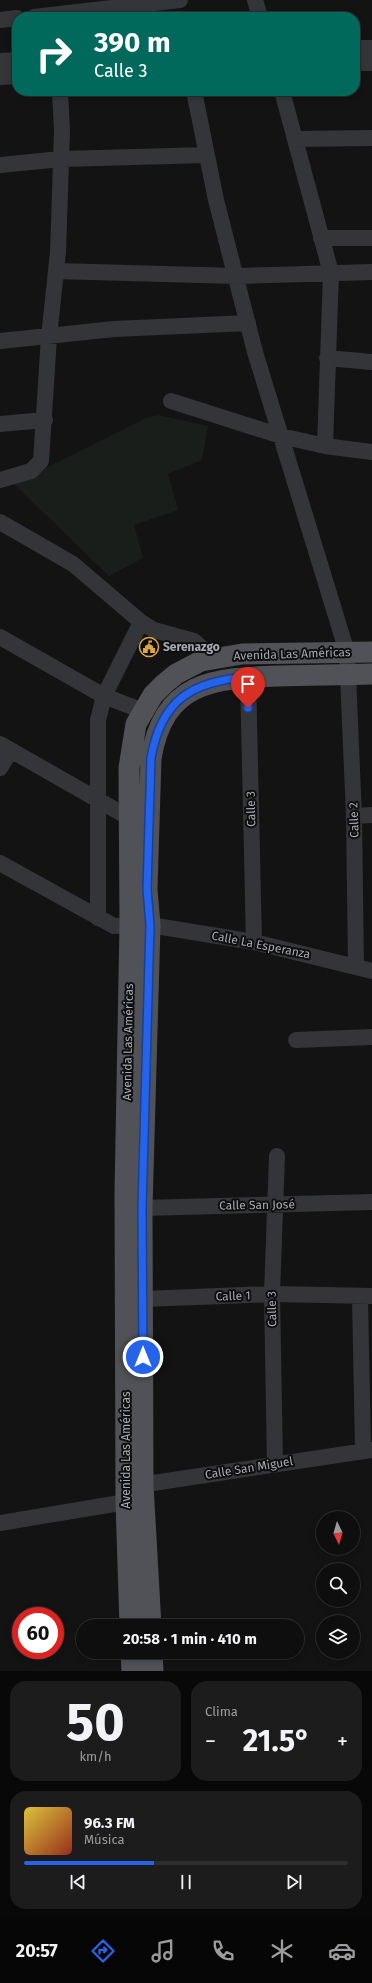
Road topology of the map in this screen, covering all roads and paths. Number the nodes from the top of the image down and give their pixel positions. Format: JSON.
{"nodes":[{"id":1,"x":180,"y":0,"type":"edge"},
{"id":2,"x":255,"y":0,"type":"edge"},
{"id":3,"x":69,"y":10,"type":"edge"},
{"id":4,"x":59,"y":12,"type":"edge"},
{"id":5,"x":259,"y":12,"type":"edge"},
{"id":6,"x":12,"y":19,"type":"edge"},
{"id":7,"x":0,"y":20,"type":"edge"},
{"id":8,"x":360,"y":48,"type":"edge"},
{"id":9,"x":372,"y":48,"type":"edge"},
{"id":10,"x":12,"y":60,"type":"edge"},
{"id":11,"x":0,"y":61,"type":"edge"},
{"id":12,"x":360,"y":63,"type":"edge"},
{"id":13,"x":372,"y":63,"type":"edge"},
{"id":14,"x":12,"y":76,"type":"edge"},
{"id":15,"x":0,"y":77,"type":"edge"},
{"id":16,"x":60,"y":96,"type":"edge"},
{"id":17,"x":195,"y":96,"type":"edge"},
{"id":18,"x":283,"y":96,"type":"edge"},
{"id":19,"x":372,"y":138,"type":"edge"},
{"id":20,"x":295,"y":139,"type":"junction"},
{"id":21,"x":207,"y":155,"type":"junction"},
{"id":22,"x":62,"y":159,"type":"junction"},
{"id":23,"x":0,"y":165,"type":"edge"},
{"id":24,"x":321,"y":238,"type":"junction"},
{"id":25,"x":372,"y":238,"type":"edge"},
{"id":26,"x":56,"y":271,"type":"junction"},
{"id":27,"x":372,"y":272,"type":"edge"},
{"id":28,"x":331,"y":273,"type":"junction"},
{"id":29,"x":236,"y":276,"type":"junction"},
{"id":30,"x":248,"y":323,"type":"junction"},
{"id":31,"x":49,"y":337,"type":"junction"},
{"id":32,"x":0,"y":341,"type":"edge"},
{"id":33,"x":327,"y":358,"type":"junction"},
{"id":34,"x":372,"y":362,"type":"edge"},
{"id":35,"x":171,"y":401,"type":"dead end"},
{"id":36,"x":45,"y":420,"type":"junction"},
{"id":37,"x":0,"y":424,"type":"edge"},
{"id":38,"x":281,"y":436,"type":"junction"},
{"id":39,"x":326,"y":446,"type":"junction"},
{"id":40,"x":372,"y":452,"type":"edge"},
{"id":41,"x":0,"y":480,"type":"edge"},
{"id":42,"x":0,"y":522,"type":"edge"},
{"id":43,"x":141,"y":622,"type":"junction"},
{"id":44,"x":0,"y":637,"type":"edge"},
{"id":45,"x":347,"y":652,"type":"junction"},
{"id":46,"x":372,"y":652,"type":"edge"},
{"id":47,"x":213,"y":658,"type":"junction"},
{"id":48,"x":347,"y":674,"type":"junction"},
{"id":49,"x":372,"y":674,"type":"edge"},
{"id":50,"x":248,"y":677,"type":"junction"},
{"id":51,"x":104,"y":696,"type":"junction"},
{"id":52,"x":142,"y":711,"type":"junction"},
{"id":53,"x":5,"y":747,"type":"edge"},
{"id":54,"x":0,"y":768,"type":"edge"},
{"id":55,"x":99,"y":800,"type":"junction"},
{"id":56,"x":372,"y":815,"type":"edge"},
{"id":57,"x":354,"y":816,"type":"junction"},
{"id":58,"x":128,"y":817,"type":"junction"},
{"id":59,"x":0,"y":863,"type":"edge"},
{"id":60,"x":98,"y":918,"type":"junction"},
{"id":61,"x":140,"y":925,"type":"junction"},
{"id":62,"x":254,"y":942,"type":"junction"},
{"id":63,"x":356,"y":966,"type":"junction"},
{"id":64,"x":372,"y":970,"type":"edge"},
{"id":65,"x":372,"y":1037,"type":"edge"},
{"id":66,"x":296,"y":1040,"type":"dead end"},
{"id":67,"x":277,"y":1156,"type":"dead end"},
{"id":68,"x":372,"y":1202,"type":"edge"},
{"id":69,"x":274,"y":1204,"type":"junction"},
{"id":70,"x":142,"y":1208,"type":"junction"},
{"id":71,"x":272,"y":1294,"type":"junction"},
{"id":72,"x":366,"y":1296,"type":"edge"},
{"id":73,"x":143,"y":1299,"type":"junction"},
{"id":74,"x":367,"y":1356,"type":"edge"},
{"id":75,"x":367,"y":1450,"type":"edge"},
{"id":76,"x":275,"y":1463,"type":"junction"},
{"id":77,"x":131,"y":1491,"type":"junction"},
{"id":78,"x":0,"y":1523,"type":"edge"},
{"id":79,"x":138,"y":1576,"type":"junction"},
{"id":80,"x":131,"y":1619,"type":"edge"},
{"id":81,"x":149,"y":1619,"type":"edge"},
{"id":82,"x":131,"y":1659,"type":"edge"},
{"id":83,"x":152,"y":1659,"type":"edge"},
{"id":84,"x":132,"y":1671,"type":"edge"},
{"id":85,"x":153,"y":1671,"type":"edge"}],
"edges":[{"from":1,"to":3,"type":"street"},
{"from":2,"to":5,"type":"street"},
{"from":3,"to":4,"type":"street"},
{"from":6,"to":7,"type":"street"},
{"from":8,"to":9,"type":"street"},
{"from":10,"to":11,"type":"street"},
{"from":12,"to":13,"type":"street"},
{"from":14,"to":15,"type":"street"},
{"from":16,"to":22,"type":"street"},
{"from":17,"to":21,"type":"street","name":"Calle 2"},
{"from":18,"to":20,"type":"street"},
{"from":19,"to":20,"type":"street"},
{"from":20,"to":24,"type":"street"},
{"from":21,"to":22,"type":"street"},
{"from":21,"to":29,"type":"street","name":"Calle 2"},
{"from":22,"to":23,"type":"street"},
{"from":22,"to":26,"type":"street"},
{"from":24,"to":25,"type":"street"},
{"from":24,"to":28,"type":"street"},
{"from":26,"to":29,"type":"street"},
{"from":26,"to":31,"type":"street"},
{"from":27,"to":28,"type":"street"},
{"from":28,"to":29,"type":"street"},
{"from":28,"to":33,"type":"street"},
{"from":29,"to":30,"type":"street","name":"Calle 2"},
{"from":30,"to":31,"type":"street"},
{"from":30,"to":38,"type":"street","name":"Calle 2"},
{"from":31,"to":32,"type":"street"},
{"from":31,"to":36,"type":"street"},
{"from":33,"to":34,"type":"street"},
{"from":33,"to":39,"type":"street"},
{"from":35,"to":38,"type":"street"},
{"from":36,"to":37,"type":"street"},
{"from":36,"to":41,"type":"street"},
{"from":38,"to":39,"type":"street"},
{"from":38,"to":45,"type":"street","name":"Calle 2"},
{"from":39,"to":40,"type":"street"},
{"from":42,"to":43,"type":"street"},
{"from":43,"to":47,"type":"street"},
{"from":43,"to":51,"type":"street"},
{"from":44,"to":51,"type":"street"},
{"from":45,"to":46,"type":"main road","name":"Avenida Las Américas"},
{"from":45,"to":47,"type":"main road","name":"Avenida Las Américas"},
{"from":45,"to":48,"type":"street","name":"Calle 2"},
{"from":47,"to":52,"type":"main road","name":"Avenida Las Américas"},
{"from":48,"to":49,"type":"main road","name":"Avenida Las Américas"},
{"from":48,"to":50,"type":"main road","name":"Avenida Las Américas"},
{"from":48,"to":57,"type":"street","name":"Calle 2"},
{"from":50,"to":61,"type":"main road","name":"Avenida Las Américas"},
{"from":50,"to":62,"type":"street","name":"Calle 3"},
{"from":51,"to":52,"type":"street"},
{"from":51,"to":55,"type":"street"},
{"from":52,"to":58,"type":"main road","name":"Avenida Las Américas"},
{"from":53,"to":54,"type":"street"},
{"from":53,"to":55,"type":"street"},
{"from":55,"to":58,"type":"street"},
{"from":55,"to":60,"type":"street"},
{"from":56,"to":57,"type":"street"},
{"from":57,"to":63,"type":"street","name":"Calle 2"},
{"from":58,"to":61,"type":"main road","name":"Avenida Las Américas"},
{"from":59,"to":60,"type":"street","name":"Calle La Esperanza"},
{"from":60,"to":61,"type":"street","name":"Calle La Esperanza"},
{"from":61,"to":62,"type":"street","name":"Calle La Esperanza"},
{"from":61,"to":70,"type":"main road","name":"Avenida Las Américas"},
{"from":61,"to":77,"type":"main road","name":"Avenida Las Américas"},
{"from":62,"to":63,"type":"street","name":"Calle La Esperanza"},
{"from":63,"to":64,"type":"street","name":"Calle La Esperanza"},
{"from":65,"to":66,"type":"street"},
{"from":67,"to":69,"type":"street","name":"Calle 3"},
{"from":68,"to":69,"type":"street","name":"Calle San José"},
{"from":69,"to":70,"type":"street","name":"Calle San José"},
{"from":69,"to":71,"type":"street","name":"Calle 3"},
{"from":70,"to":73,"type":"main road","name":"Avenida Las Américas"},
{"from":71,"to":72,"type":"street","name":"Calle 1"},
{"from":71,"to":73,"type":"street","name":"Calle 1"},
{"from":71,"to":76,"type":"street","name":"Calle 3"},
{"from":72,"to":74,"type":"street"},
{"from":73,"to":77,"type":"main road","name":"Avenida Las Américas"},
{"from":74,"to":75,"type":"street"},
{"from":75,"to":76,"type":"street","name":"Calle San Miguel"},
{"from":76,"to":77,"type":"street","name":"Calle San Miguel"},
{"from":77,"to":78,"type":"street","name":"Calle San Miguel"},
{"from":77,"to":79,"type":"main road","name":"Avenida Las Américas"},
{"from":79,"to":80,"type":"main road","name":"Avenida Las Américas"},
{"from":79,"to":81,"type":"main road","name":"Avenida Las Américas"},
{"from":82,"to":84,"type":"main road"},
{"from":83,"to":85,"type":"main road"}]}
